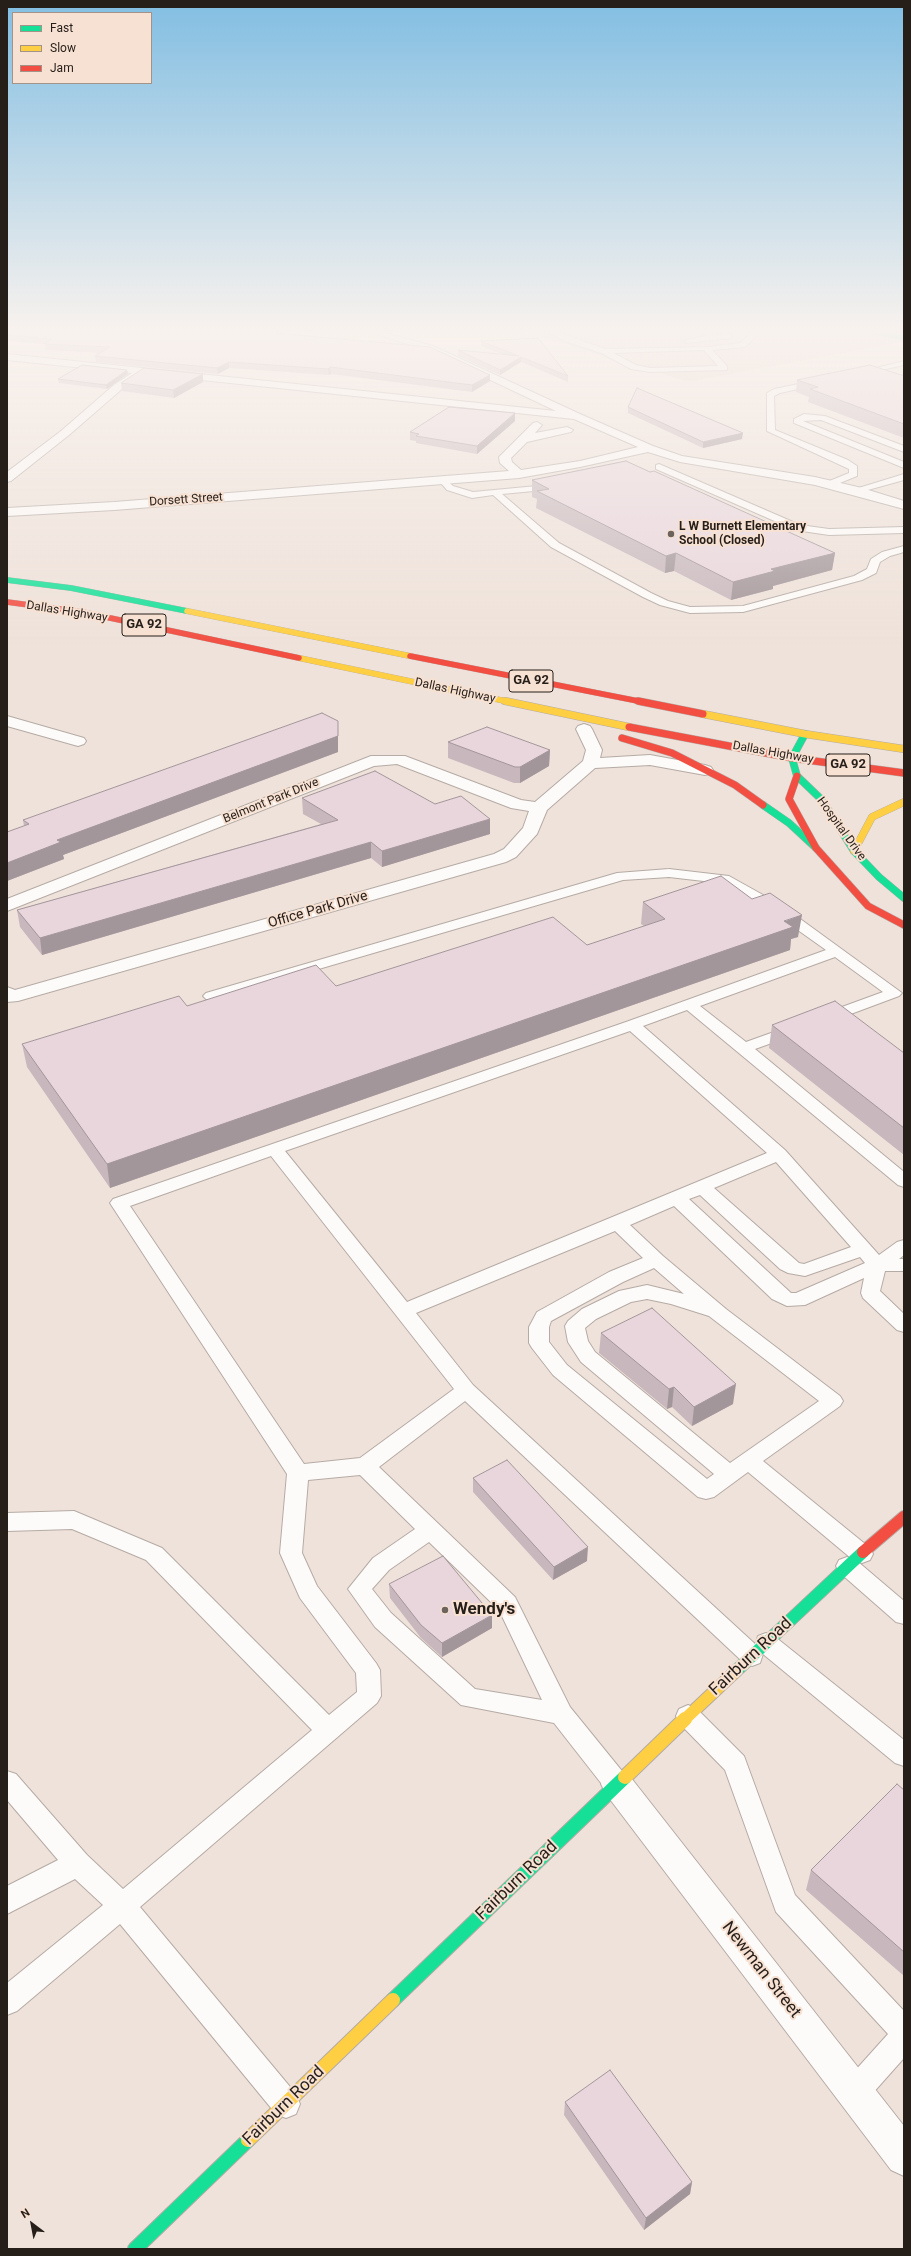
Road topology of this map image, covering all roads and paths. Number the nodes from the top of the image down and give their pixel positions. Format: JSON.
{"nodes":[{"id":1,"x":59,"y":437,"type":"edge"},
{"id":2,"x":531,"y":437,"type":"edge"},
{"id":3,"x":625,"y":437,"type":"edge"},
{"id":4,"x":786,"y":437,"type":"edge"},
{"id":5,"x":834,"y":437,"type":"edge"},
{"id":6,"x":873,"y":437,"type":"edge"},
{"id":7,"x":523,"y":439,"type":"joint"},
{"id":8,"x":649,"y":448,"type":"junction"},
{"id":9,"x":904,"y":449,"type":"edge"},
{"id":10,"x":680,"y":459,"type":"junction"},
{"id":11,"x":904,"y":465,"type":"edge"},
{"id":12,"x":660,"y":467,"type":"junction"},
{"id":13,"x":647,"y":469,"type":"edge"},
{"id":14,"x":519,"y":474,"type":"junction"},
{"id":15,"x":904,"y":477,"type":"edge"},
{"id":16,"x":7,"y":478,"type":"edge"},
{"id":17,"x":444,"y":481,"type":"junction"},
{"id":18,"x":830,"y":484,"type":"junction"},
{"id":19,"x":562,"y":485,"type":"edge"},
{"id":20,"x":857,"y":490,"type":"junction"},
{"id":21,"x":496,"y":493,"type":"junction"},
{"id":22,"x":904,"y":505,"type":"edge"},
{"id":23,"x":7,"y":512,"type":"edge"},
{"id":24,"x":904,"y":530,"type":"edge"},
{"id":25,"x":904,"y":549,"type":"edge"},
{"id":26,"x":7,"y":580,"type":"edge"},
{"id":27,"x":7,"y":602,"type":"edge"},
{"id":28,"x":280,"y":654,"type":"junction"},
{"id":29,"x":361,"y":681,"type":"dead end"},
{"id":30,"x":7,"y":721,"type":"edge"},
{"id":31,"x":587,"y":730,"type":"dead end"},
{"id":32,"x":805,"y":734,"type":"junction"},
{"id":33,"x":615,"y":735,"type":"dead end"},
{"id":34,"x":78,"y":741,"type":"dead end"},
{"id":35,"x":904,"y":749,"type":"edge"},
{"id":36,"x":792,"y":758,"type":"junction"},
{"id":37,"x":591,"y":763,"type":"junction"},
{"id":38,"x":706,"y":770,"type":"junction"},
{"id":39,"x":904,"y":773,"type":"edge"},
{"id":40,"x":797,"y":776,"type":"junction"},
{"id":41,"x":904,"y":802,"type":"edge"},
{"id":42,"x":539,"y":808,"type":"junction"},
{"id":43,"x":816,"y":848,"type":"junction"},
{"id":44,"x":854,"y":851,"type":"junction"},
{"id":45,"x":904,"y":898,"type":"edge"},
{"id":46,"x":7,"y":905,"type":"edge"},
{"id":47,"x":904,"y":925,"type":"edge"},
{"id":48,"x":837,"y":951,"type":"junction"},
{"id":49,"x":7,"y":993,"type":"edge"},
{"id":50,"x":210,"y":996,"type":"dead end"},
{"id":51,"x":899,"y":996,"type":"edge"},
{"id":52,"x":690,"y":1005,"type":"junction"},
{"id":53,"x":632,"y":1025,"type":"junction"},
{"id":54,"x":744,"y":1048,"type":"junction"},
{"id":55,"x":274,"y":1149,"type":"junction"},
{"id":56,"x":780,"y":1154,"type":"junction"},
{"id":57,"x":904,"y":1181,"type":"edge"},
{"id":58,"x":702,"y":1187,"type":"junction"},
{"id":59,"x":677,"y":1198,"type":"junction"},
{"id":60,"x":618,"y":1223,"type":"junction"},
{"id":61,"x":904,"y":1246,"type":"edge"},
{"id":62,"x":863,"y":1249,"type":"junction"},
{"id":63,"x":656,"y":1260,"type":"junction"},
{"id":64,"x":877,"y":1265,"type":"junction"},
{"id":65,"x":904,"y":1265,"type":"edge"},
{"id":66,"x":403,"y":1311,"type":"junction"},
{"id":67,"x":719,"y":1314,"type":"junction"},
{"id":68,"x":904,"y":1326,"type":"edge"},
{"id":69,"x":466,"y":1390,"type":"junction"},
{"id":70,"x":748,"y":1461,"type":"junction"},
{"id":71,"x":365,"y":1466,"type":"junction"},
{"id":72,"x":298,"y":1473,"type":"junction"},
{"id":73,"x":728,"y":1474,"type":"junction"},
{"id":74,"x":904,"y":1517,"type":"edge"},
{"id":75,"x":7,"y":1522,"type":"edge"},
{"id":76,"x":430,"y":1530,"type":"junction"},
{"id":77,"x":854,"y":1560,"type":"junction"},
{"id":78,"x":904,"y":1615,"type":"edge"},
{"id":79,"x":759,"y":1650,"type":"junction"},
{"id":80,"x":561,"y":1714,"type":"junction"},
{"id":81,"x":688,"y":1716,"type":"junction"},
{"id":82,"x":328,"y":1730,"type":"junction"},
{"id":83,"x":904,"y":1755,"type":"edge"},
{"id":84,"x":7,"y":1782,"type":"edge"},
{"id":85,"x":617,"y":1784,"type":"junction"},
{"id":86,"x":78,"y":1864,"type":"junction"},
{"id":87,"x":7,"y":1901,"type":"edge"},
{"id":88,"x":122,"y":1906,"type":"junction"},
{"id":89,"x":7,"y":2001,"type":"edge"},
{"id":90,"x":904,"y":2031,"type":"edge"},
{"id":91,"x":904,"y":2037,"type":"edge"},
{"id":92,"x":854,"y":2093,"type":"junction"},
{"id":93,"x":286,"y":2104,"type":"junction"},
{"id":94,"x":904,"y":2157,"type":"edge"},
{"id":95,"x":135,"y":2249,"type":"edge"}],
"edges":[{"from":1,"to":16,"type":"street"},
{"from":2,"to":7,"type":"street"},
{"from":3,"to":8,"type":"street"},
{"from":4,"to":18,"type":"lane"},
{"from":5,"to":11,"type":"lane"},
{"from":6,"to":9,"type":"lane"},
{"from":7,"to":14,"type":"street"},
{"from":8,"to":10,"type":"street"},
{"from":8,"to":14,"type":"street","name":"Dorsett Street"},
{"from":10,"to":12,"type":"lane"},
{"from":10,"to":18,"type":"street"},
{"from":12,"to":13,"type":"lane"},
{"from":12,"to":24,"type":"lane"},
{"from":14,"to":17,"type":"street","name":"Dorsett Street"},
{"from":15,"to":20,"type":"lane"},
{"from":17,"to":21,"type":"lane"},
{"from":17,"to":23,"type":"street","name":"Dorsett Street"},
{"from":18,"to":20,"type":"street"},
{"from":19,"to":21,"type":"lane"},
{"from":20,"to":22,"type":"street"},
{"from":21,"to":25,"type":"lane"},
{"from":26,"to":32,"type":"main road","name":"Dallas Highway","number":"GA 92"},
{"from":27,"to":28,"type":"main road","name":"Dallas Highway","number":"GA 92"},
{"from":28,"to":29,"type":"main road"},
{"from":28,"to":36,"type":"main road","name":"Dallas Highway","number":"GA 92"},
{"from":30,"to":34,"type":"street"},
{"from":31,"to":37,"type":"street"},
{"from":32,"to":35,"type":"main road","name":"Dallas Highway","number":"GA 92"},
{"from":32,"to":36,"type":"main road"},
{"from":33,"to":38,"type":"main road"},
{"from":36,"to":39,"type":"main road","name":"Dallas Highway","number":"GA 92"},
{"from":36,"to":40,"type":"main road"},
{"from":37,"to":38,"type":"street"},
{"from":37,"to":42,"type":"street","name":"Office Park Drive"},
{"from":38,"to":43,"type":"main road"},
{"from":40,"to":43,"type":"main road","name":"Hospital Drive"},
{"from":40,"to":44,"type":"main road","name":"Hospital Drive"},
{"from":41,"to":44,"type":"main road"},
{"from":42,"to":46,"type":"street","name":"Belmont Park Drive"},
{"from":42,"to":49,"type":"street","name":"Office Park Drive"},
{"from":43,"to":47,"type":"main road","name":"Hospital Drive"},
{"from":44,"to":45,"type":"main road","name":"Hospital Drive"},
{"from":48,"to":50,"type":"lane"},
{"from":48,"to":51,"type":"lane"},
{"from":48,"to":52,"type":"lane"},
{"from":51,"to":54,"type":"lane"},
{"from":52,"to":53,"type":"lane"},
{"from":52,"to":54,"type":"lane"},
{"from":53,"to":55,"type":"lane"},
{"from":53,"to":56,"type":"lane"},
{"from":54,"to":57,"type":"lane"},
{"from":55,"to":66,"type":"lane"},
{"from":55,"to":72,"type":"lane"},
{"from":56,"to":58,"type":"lane"},
{"from":56,"to":62,"type":"lane"},
{"from":58,"to":59,"type":"lane"},
{"from":58,"to":62,"type":"lane"},
{"from":59,"to":60,"type":"lane"},
{"from":59,"to":64,"type":"lane"},
{"from":60,"to":63,"type":"lane"},
{"from":60,"to":66,"type":"lane"},
{"from":61,"to":64,"type":"lane"},
{"from":62,"to":64,"type":"lane"},
{"from":63,"to":67,"type":"lane"},
{"from":63,"to":73,"type":"lane"},
{"from":64,"to":65,"type":"lane"},
{"from":64,"to":68,"type":"lane"},
{"from":66,"to":69,"type":"lane"},
{"from":67,"to":70,"type":"lane"},
{"from":67,"to":73,"type":"lane"},
{"from":69,"to":71,"type":"lane"},
{"from":69,"to":79,"type":"lane"},
{"from":70,"to":73,"type":"lane"},
{"from":70,"to":77,"type":"lane"},
{"from":71,"to":72,"type":"lane"},
{"from":71,"to":76,"type":"lane"},
{"from":72,"to":82,"type":"lane"},
{"from":74,"to":77,"type":"main road","name":"Fairburn Road"},
{"from":75,"to":82,"type":"lane"},
{"from":76,"to":80,"type":"lane"},
{"from":76,"to":80,"type":"lane"},
{"from":77,"to":78,"type":"lane"},
{"from":77,"to":79,"type":"main road","name":"Fairburn Road"},
{"from":79,"to":81,"type":"main road","name":"Fairburn Road"},
{"from":79,"to":83,"type":"lane"},
{"from":80,"to":85,"type":"lane"},
{"from":81,"to":85,"type":"main road","name":"Fairburn Road"},
{"from":81,"to":90,"type":"lane"},
{"from":82,"to":88,"type":"lane"},
{"from":84,"to":86,"type":"lane"},
{"from":85,"to":92,"type":"street","name":"Newman Street"},
{"from":85,"to":93,"type":"main road","name":"Fairburn Road"},
{"from":86,"to":87,"type":"lane"},
{"from":86,"to":88,"type":"lane"},
{"from":88,"to":89,"type":"lane"},
{"from":88,"to":93,"type":"lane"},
{"from":91,"to":92,"type":"lane"},
{"from":92,"to":94,"type":"street","name":"Newman Street"},
{"from":93,"to":95,"type":"main road","name":"Fairburn Road"}]}
